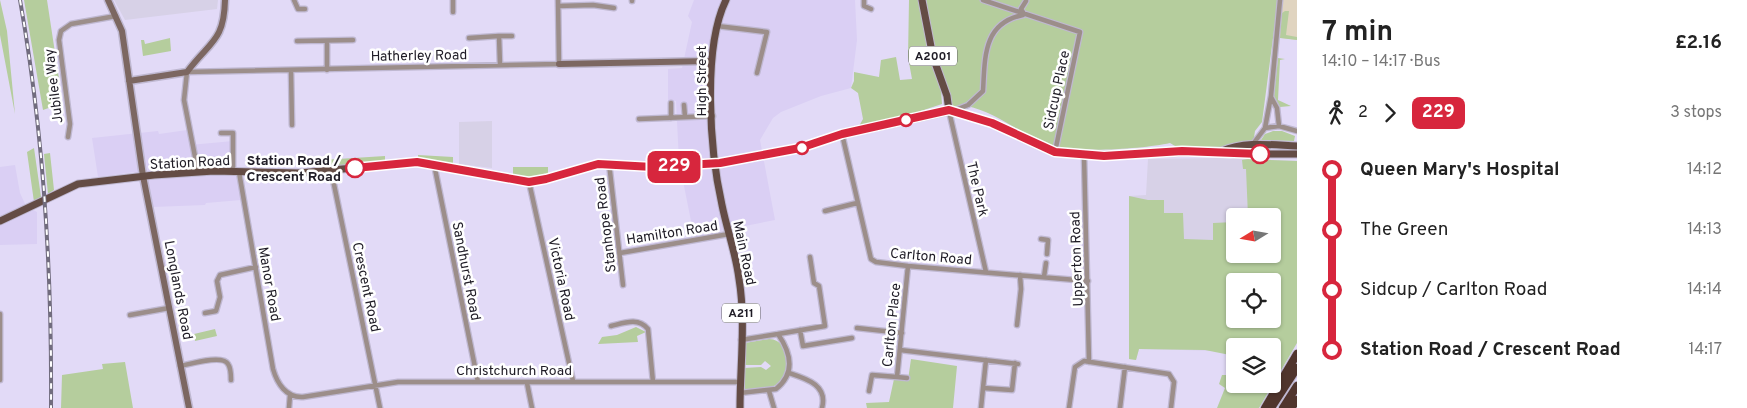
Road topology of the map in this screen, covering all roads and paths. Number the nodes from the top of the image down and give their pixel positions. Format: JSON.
{"nodes":[{"id":1,"x":108,"y":0,"type":"edge"},
{"id":2,"x":225,"y":0,"type":"edge"},
{"id":3,"x":294,"y":0,"type":"edge"},
{"id":4,"x":453,"y":0,"type":"edge"},
{"id":5,"x":726,"y":0,"type":"edge"},
{"id":6,"x":864,"y":0,"type":"edge"},
{"id":7,"x":922,"y":0,"type":"edge"},
{"id":8,"x":982,"y":0,"type":"edge"},
{"id":9,"x":1280,"y":0,"type":"edge"},
{"id":10,"x":1026,"y":1,"type":"edge"},
{"id":11,"x":558,"y":3,"type":"edge"},
{"id":12,"x":614,"y":8,"type":"dead end"},
{"id":13,"x":305,"y":9,"type":"dead end"},
{"id":14,"x":871,"y":9,"type":"dead end"},
{"id":15,"x":453,"y":12,"type":"dead end"},
{"id":16,"x":1025,"y":15,"type":"junction"},
{"id":17,"x":116,"y":16,"type":"junction"},
{"id":18,"x":716,"y":26,"type":"junction"},
{"id":19,"x":499,"y":36,"type":"junction"},
{"id":20,"x":512,"y":36,"type":"dead end"},
{"id":21,"x":469,"y":38,"type":"dead end"},
{"id":22,"x":353,"y":40,"type":"dead end"},
{"id":23,"x":327,"y":41,"type":"junction"},
{"id":24,"x":297,"y":42,"type":"dead end"},
{"id":25,"x":711,"y":61,"type":"junction"},
{"id":26,"x":559,"y":64,"type":"junction"},
{"id":27,"x":500,"y":65,"type":"junction"},
{"id":28,"x":291,"y":70,"type":"junction"},
{"id":29,"x":327,"y":70,"type":"junction"},
{"id":30,"x":187,"y":72,"type":"junction"},
{"id":31,"x":757,"y":74,"type":"dead end"},
{"id":32,"x":129,"y":81,"type":"junction"},
{"id":33,"x":1271,"y":96,"type":"junction"},
{"id":34,"x":671,"y":103,"type":"dead end"},
{"id":35,"x":684,"y":105,"type":"dead end"},
{"id":36,"x":950,"y":111,"type":"junction"},
{"id":37,"x":713,"y":116,"type":"junction"},
{"id":38,"x":684,"y":117,"type":"junction"},
{"id":39,"x":671,"y":118,"type":"junction"},
{"id":40,"x":639,"y":119,"type":"dead end"},
{"id":41,"x":292,"y":125,"type":"dead end"},
{"id":42,"x":1279,"y":126,"type":"junction"},
{"id":43,"x":1265,"y":128,"type":"junction"},
{"id":44,"x":1297,"y":131,"type":"edge"},
{"id":45,"x":221,"y":133,"type":"dead end"},
{"id":46,"x":842,"y":134,"type":"junction"},
{"id":47,"x":68,"y":137,"type":"dead end"},
{"id":48,"x":1253,"y":144,"type":"junction"},
{"id":49,"x":1297,"y":146,"type":"edge"},
{"id":50,"x":1222,"y":151,"type":"junction"},
{"id":51,"x":1055,"y":152,"type":"junction"},
{"id":52,"x":1296,"y":154,"type":"edge"},
{"id":53,"x":1084,"y":155,"type":"junction"},
{"id":54,"x":609,"y":163,"type":"junction"},
{"id":55,"x":434,"y":164,"type":"junction"},
{"id":56,"x":715,"y":164,"type":"junction"},
{"id":57,"x":331,"y":170,"type":"junction"},
{"id":58,"x":198,"y":172,"type":"junction"},
{"id":59,"x":236,"y":172,"type":"junction"},
{"id":60,"x":143,"y":176,"type":"junction"},
{"id":61,"x":529,"y":182,"type":"junction"},
{"id":62,"x":857,"y":203,"type":"junction"},
{"id":63,"x":825,"y":212,"type":"dead end"},
{"id":64,"x":0,"y":221,"type":"edge"},
{"id":65,"x":729,"y":234,"type":"junction"},
{"id":66,"x":1041,"y":239,"type":"dead end"},
{"id":67,"x":620,"y":252,"type":"junction"},
{"id":68,"x":1047,"y":254,"type":"dead end"},
{"id":69,"x":810,"y":257,"type":"dead end"},
{"id":70,"x":1046,"y":264,"type":"dead end"},
{"id":71,"x":908,"y":266,"type":"junction"},
{"id":72,"x":256,"y":267,"type":"junction"},
{"id":73,"x":986,"y":272,"type":"junction"},
{"id":74,"x":1020,"y":275,"type":"junction"},
{"id":75,"x":1044,"y":277,"type":"junction"},
{"id":76,"x":1088,"y":281,"type":"junction"},
{"id":77,"x":624,"y":285,"type":"dead end"},
{"id":78,"x":169,"y":308,"type":"junction"},
{"id":79,"x":205,"y":313,"type":"dead end"},
{"id":80,"x":0,"y":314,"type":"edge"},
{"id":81,"x":130,"y":315,"type":"dead end"},
{"id":82,"x":1018,"y":325,"type":"dead end"},
{"id":83,"x":612,"y":326,"type":"dead end"},
{"id":84,"x":857,"y":328,"type":"dead end"},
{"id":85,"x":800,"y":330,"type":"junction"},
{"id":86,"x":902,"y":333,"type":"junction"},
{"id":87,"x":778,"y":334,"type":"junction"},
{"id":88,"x":852,"y":338,"type":"dead end"},
{"id":89,"x":741,"y":340,"type":"junction"},
{"id":90,"x":900,"y":350,"type":"junction"},
{"id":91,"x":1297,"y":354,"type":"edge"},
{"id":92,"x":986,"y":360,"type":"junction"},
{"id":93,"x":1089,"y":362,"type":"junction"},
{"id":94,"x":180,"y":366,"type":"junction"},
{"id":95,"x":1125,"y":367,"type":"junction"},
{"id":96,"x":1297,"y":368,"type":"edge"},
{"id":97,"x":789,"y":373,"type":"junction"},
{"id":98,"x":897,"y":377,"type":"junction"},
{"id":99,"x":907,"y":378,"type":"dead end"},
{"id":100,"x":0,"y":380,"type":"edge"},
{"id":101,"x":231,"y":380,"type":"dead end"},
{"id":102,"x":573,"y":381,"type":"junction"},
{"id":103,"x":478,"y":382,"type":"junction"},
{"id":104,"x":653,"y":382,"type":"junction"},
{"id":105,"x":740,"y":382,"type":"junction"},
{"id":106,"x":527,"y":383,"type":"junction"},
{"id":107,"x":375,"y":384,"type":"junction"},
{"id":108,"x":1297,"y":386,"type":"edge"},
{"id":109,"x":983,"y":388,"type":"junction"},
{"id":110,"x":769,"y":391,"type":"junction"},
{"id":111,"x":869,"y":391,"type":"dead end"},
{"id":112,"x":740,"y":393,"type":"junction"},
{"id":113,"x":290,"y":395,"type":"junction"},
{"id":114,"x":1297,"y":400,"type":"edge"},
{"id":115,"x":189,"y":408,"type":"edge"},
{"id":116,"x":289,"y":408,"type":"edge"},
{"id":117,"x":380,"y":408,"type":"edge"},
{"id":118,"x":532,"y":408,"type":"edge"},
{"id":119,"x":740,"y":408,"type":"edge"},
{"id":120,"x":774,"y":408,"type":"edge"},
{"id":121,"x":822,"y":408,"type":"edge"},
{"id":122,"x":981,"y":408,"type":"edge"},
{"id":123,"x":1069,"y":408,"type":"edge"},
{"id":124,"x":1120,"y":408,"type":"edge"},
{"id":125,"x":1170,"y":408,"type":"edge"},
{"id":126,"x":1265,"y":408,"type":"edge"},
{"id":127,"x":1271,"y":408,"type":"edge"},
{"id":128,"x":1283,"y":408,"type":"edge"},
{"id":129,"x":1291,"y":408,"type":"edge"}],
"edges":[{"from":1,"to":17,"type":"street","name":"Longlands Road"},
{"from":2,"to":30,"type":"street"},
{"from":3,"to":13,"type":"street"},
{"from":4,"to":15,"type":"street"},
{"from":5,"to":18,"type":"main road","name":"High Street","number":"A211"},
{"from":6,"to":14,"type":"street"},
{"from":7,"to":36,"type":"main road","number":"A2001"},
{"from":8,"to":16,"type":"street"},
{"from":9,"to":33,"type":"street"},
{"from":10,"to":16,"type":"street"},
{"from":11,"to":12,"type":"street"},
{"from":11,"to":26,"type":"street"},
{"from":16,"to":36,"type":"street"},
{"from":16,"to":51,"type":"street","name":"Sidcup Place"},
{"from":17,"to":32,"type":"street","name":"Longlands Road"},
{"from":17,"to":47,"type":"street","name":"Jubilee Way"},
{"from":18,"to":25,"type":"main road","name":"High Street","number":"A211"},
{"from":18,"to":31,"type":"street"},
{"from":19,"to":20,"type":"street"},
{"from":19,"to":21,"type":"street"},
{"from":19,"to":27,"type":"street"},
{"from":22,"to":23,"type":"street"},
{"from":23,"to":24,"type":"street"},
{"from":23,"to":29,"type":"street"},
{"from":25,"to":26,"type":"street","name":"Hatherley Road"},
{"from":25,"to":37,"type":"main road","name":"High Street","number":"A211"},
{"from":26,"to":27,"type":"street","name":"Hatherley Road"},
{"from":27,"to":29,"type":"street","name":"Hatherley Road"},
{"from":28,"to":29,"type":"street","name":"Hatherley Road"},
{"from":28,"to":30,"type":"street","name":"Hatherley Road"},
{"from":28,"to":41,"type":"street"},
{"from":30,"to":32,"type":"street","name":"Hatherley Road"},
{"from":30,"to":58,"type":"street"},
{"from":32,"to":60,"type":"street","name":"Longlands Road"},
{"from":33,"to":42,"type":"street"},
{"from":33,"to":43,"type":"street"},
{"from":34,"to":39,"type":"street"},
{"from":35,"to":38,"type":"street"},
{"from":36,"to":46,"type":"main road","name":"Station Road"},
{"from":36,"to":51,"type":"main road"},
{"from":36,"to":73,"type":"street","name":"The Park"},
{"from":37,"to":38,"type":"street"},
{"from":37,"to":56,"type":"main road","name":"High Street","number":"A211"},
{"from":38,"to":39,"type":"street"},
{"from":39,"to":40,"type":"street"},
{"from":42,"to":43,"type":"street"},
{"from":42,"to":44,"type":"street"},
{"from":43,"to":48,"type":"street"},
{"from":45,"to":59,"type":"street","name":"Manor Road"},
{"from":46,"to":56,"type":"main road","name":"Station Road"},
{"from":46,"to":62,"type":"street","name":"Carlton Road"},
{"from":48,"to":49,"type":"main road"},
{"from":48,"to":50,"type":"main road"},
{"from":48,"to":52,"type":"main road"},
{"from":50,"to":52,"type":"main road"},
{"from":50,"to":53,"type":"main road"},
{"from":51,"to":53,"type":"main road"},
{"from":53,"to":76,"type":"street","name":"Upperton Road"},
{"from":54,"to":56,"type":"main road","name":"Station Road"},
{"from":54,"to":61,"type":"main road","name":"Station Road"},
{"from":54,"to":67,"type":"street","name":"Stanhope Road"},
{"from":55,"to":57,"type":"main road","name":"Station Road"},
{"from":55,"to":61,"type":"main road","name":"Station Road"},
{"from":55,"to":103,"type":"street","name":"Sandhurst Road"},
{"from":56,"to":65,"type":"main road","name":"Main Road","number":"A211"},
{"from":57,"to":59,"type":"main road","name":"Station Road"},
{"from":57,"to":107,"type":"street","name":"Crescent Road"},
{"from":58,"to":59,"type":"main road","name":"Station Road"},
{"from":58,"to":60,"type":"main road","name":"Station Road"},
{"from":59,"to":72,"type":"street","name":"Manor Road"},
{"from":60,"to":64,"type":"main road","name":"Station Road"},
{"from":60,"to":78,"type":"street","name":"Longlands Road"},
{"from":61,"to":102,"type":"street","name":"Victoria Road"},
{"from":62,"to":63,"type":"street"},
{"from":62,"to":71,"type":"street","name":"Carlton Road"},
{"from":65,"to":67,"type":"street","name":"Hamilton Road"},
{"from":65,"to":89,"type":"main road","name":"Main Road","number":"A211"},
{"from":66,"to":68,"type":"street"},
{"from":67,"to":77,"type":"street","name":"Stanhope Road"},
{"from":69,"to":85,"type":"street"},
{"from":70,"to":75,"type":"street"},
{"from":71,"to":73,"type":"street","name":"Carlton Road"},
{"from":71,"to":86,"type":"street","name":"Carlton Place"},
{"from":72,"to":79,"type":"street"},
{"from":72,"to":113,"type":"street","name":"Manor Road"},
{"from":73,"to":74,"type":"street","name":"Carlton Road"},
{"from":74,"to":75,"type":"street","name":"Carlton Road"},
{"from":74,"to":82,"type":"street"},
{"from":75,"to":76,"type":"street","name":"Carlton Road"},
{"from":76,"to":93,"type":"street","name":"Upperton Road"},
{"from":78,"to":81,"type":"street"},
{"from":78,"to":94,"type":"street","name":"Longlands Road"},
{"from":80,"to":100,"type":"street"},
{"from":83,"to":104,"type":"street"},
{"from":84,"to":86,"type":"street"},
{"from":85,"to":87,"type":"street"},
{"from":85,"to":88,"type":"street"},
{"from":86,"to":90,"type":"street","name":"Carlton Place"},
{"from":87,"to":89,"type":"street"},
{"from":87,"to":97,"type":"street"},
{"from":89,"to":105,"type":"main road","name":"Main Road","number":"A211"},
{"from":90,"to":92,"type":"street"},
{"from":90,"to":98,"type":"street","name":"Carlton Place"},
{"from":91,"to":126,"type":"highway"},
{"from":92,"to":109,"type":"street"},
{"from":92,"to":109,"type":"street"},
{"from":93,"to":95,"type":"street"},
{"from":93,"to":123,"type":"street"},
{"from":94,"to":101,"type":"street"},
{"from":94,"to":115,"type":"street","name":"Longlands Road"},
{"from":95,"to":124,"type":"street"},
{"from":95,"to":125,"type":"street"},
{"from":96,"to":127,"type":"highway"},
{"from":97,"to":110,"type":"street"},
{"from":97,"to":121,"type":"street"},
{"from":98,"to":99,"type":"street","name":"Carlton Place"},
{"from":98,"to":111,"type":"street"},
{"from":102,"to":104,"type":"street","name":"Christchurch Road"},
{"from":102,"to":106,"type":"street","name":"Christchurch Road"},
{"from":103,"to":106,"type":"street","name":"Christchurch Road"},
{"from":103,"to":107,"type":"street","name":"Christchurch Road"},
{"from":104,"to":105,"type":"street","name":"Christchurch Road"},
{"from":105,"to":112,"type":"main road","name":"Main Road","number":"A211"},
{"from":106,"to":118,"type":"street"},
{"from":107,"to":113,"type":"street","name":"Christchurch Road"},
{"from":107,"to":117,"type":"street","name":"Crescent Road"},
{"from":108,"to":128,"type":"highway"},
{"from":109,"to":122,"type":"street"},
{"from":110,"to":112,"type":"street"},
{"from":110,"to":120,"type":"street"},
{"from":112,"to":119,"type":"main road","name":"Main Road","number":"A211"},
{"from":113,"to":116,"type":"street"},
{"from":114,"to":129,"type":"highway"}]}
